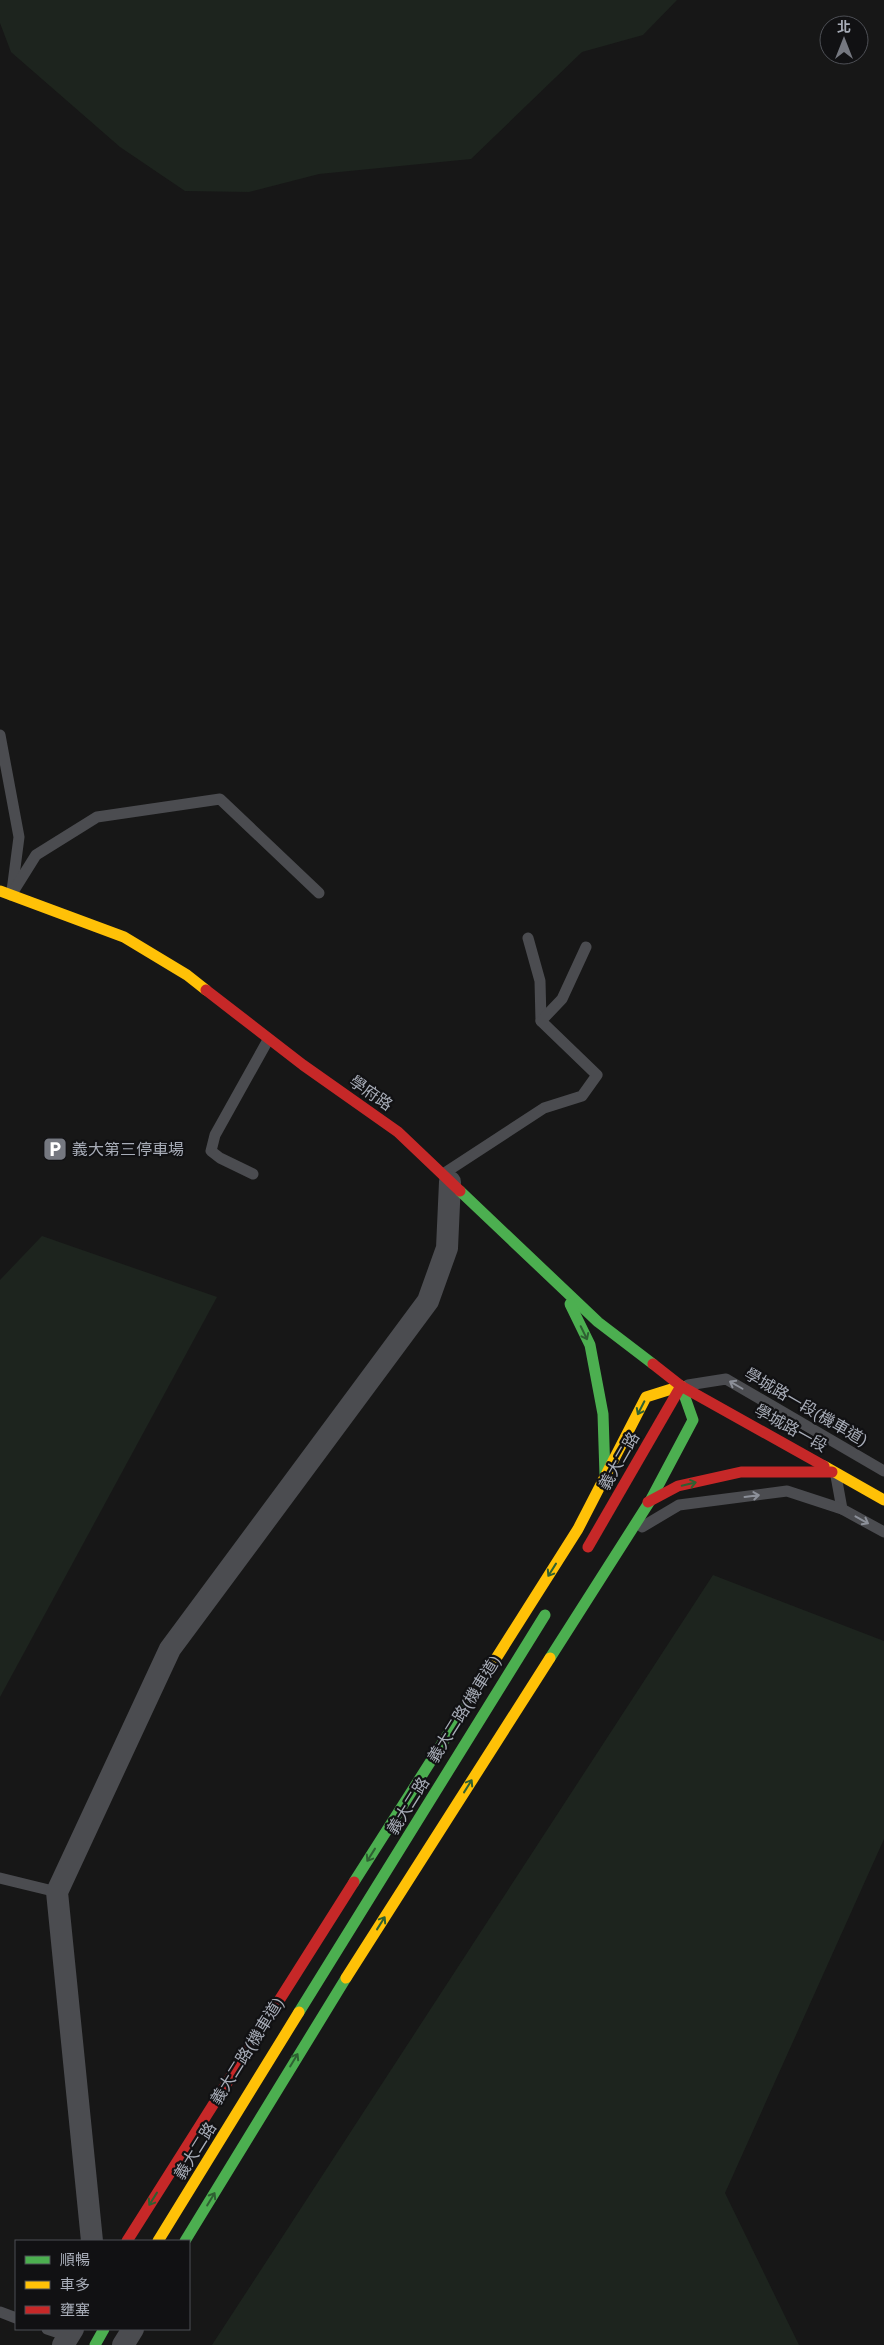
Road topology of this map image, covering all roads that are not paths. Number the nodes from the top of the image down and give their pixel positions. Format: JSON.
{"nodes":[{"id":1,"x":0,"y":735,"type":"edge"},
{"id":2,"x":6,"y":893,"type":"edge"},
{"id":3,"x":319,"y":893,"type":"dead end"},
{"id":4,"x":528,"y":938,"type":"dead end"},
{"id":5,"x":586,"y":947,"type":"dead end"},
{"id":6,"x":542,"y":1021,"type":"junction"},
{"id":7,"x":268,"y":1040,"type":"junction"},
{"id":8,"x":253,"y":1174,"type":"dead end"},
{"id":9,"x":447,"y":1178,"type":"junction"},
{"id":10,"x":563,"y":1289,"type":"junction"},
{"id":11,"x":681,"y":1386,"type":"junction"},
{"id":12,"x":884,"y":1471,"type":"edge"},
{"id":13,"x":835,"y":1472,"type":"junction"},
{"id":14,"x":605,"y":1477,"type":"junction"},
{"id":15,"x":884,"y":1500,"type":"edge"},
{"id":16,"x":650,"y":1501,"type":"junction"},
{"id":17,"x":842,"y":1509,"type":"junction"},
{"id":18,"x":599,"y":1529,"type":"junction"},
{"id":19,"x":884,"y":1532,"type":"edge"},
{"id":20,"x":626,"y":1538,"type":"junction"},
{"id":21,"x":583,"y":1555,"type":"dead end"},
{"id":22,"x":551,"y":1606,"type":"dead end"},
{"id":23,"x":0,"y":1878,"type":"edge"},
{"id":24,"x":57,"y":1892,"type":"junction"},
{"id":25,"x":92,"y":2240,"type":"edge"},
{"id":26,"x":128,"y":2240,"type":"edge"},
{"id":27,"x":159,"y":2240,"type":"edge"},
{"id":28,"x":186,"y":2240,"type":"edge"},
{"id":29,"x":0,"y":2312,"type":"edge"},
{"id":30,"x":15,"y":2318,"type":"edge"},
{"id":31,"x":50,"y":2330,"type":"edge"},
{"id":32,"x":103,"y":2330,"type":"edge"},
{"id":33,"x":132,"y":2330,"type":"edge"},
{"id":34,"x":68,"y":2337,"type":"edge"},
{"id":35,"x":95,"y":2345,"type":"edge"},
{"id":36,"x":123,"y":2345,"type":"edge"}],
"edges":[{"from":1,"to":2,"type":"lane"},
{"from":2,"to":3,"type":"lane"},
{"from":2,"to":7,"type":"street","name":"學府路"},
{"from":4,"to":6,"type":"lane"},
{"from":5,"to":6,"type":"lane"},
{"from":6,"to":9,"type":"lane"},
{"from":7,"to":8,"type":"lane"},
{"from":7,"to":9,"type":"street","name":"學府路"},
{"from":9,"to":10,"type":"street","name":"學府路"},
{"from":9,"to":24,"type":"street"},
{"from":10,"to":11,"type":"street","name":"學府路"},
{"from":10,"to":14,"type":"street","one_way":true},
{"from":12,"to":11,"type":"lane","name":"學城路一段(機車道)","one_way":true},
{"from":11,"to":13,"type":"street","name":"學城路一段"},
{"from":11,"to":14,"type":"street","name":"義大二路(機車道)","one_way":true},
{"from":11,"to":16,"type":"street"},
{"from":11,"to":18,"type":"street","name":"義大二路"},
{"from":13,"to":15,"type":"street","name":"學城路一段"},
{"from":16,"to":13,"type":"street","one_way":true},
{"from":13,"to":17,"type":"lane"},
{"from":14,"to":18,"type":"street"},
{"from":14,"to":26,"type":"street","name":"義大二路(機車道)","one_way":true},
{"from":16,"to":18,"type":"street"},
{"from":16,"to":20,"type":"street"},
{"from":17,"to":19,"type":"lane","one_way":true},
{"from":20,"to":17,"type":"lane","one_way":true},
{"from":18,"to":21,"type":"street","name":"義大二路"},
{"from":28,"to":20,"type":"street","one_way":true},
{"from":22,"to":27,"type":"street","name":"義大二路"},
{"from":23,"to":24,"type":"lane"},
{"from":24,"to":25,"type":"street"},
{"from":29,"to":30,"type":"lane"},
{"from":31,"to":34,"type":"lane"},
{"from":32,"to":35,"type":"street"},
{"from":33,"to":36,"type":"street"}]}
